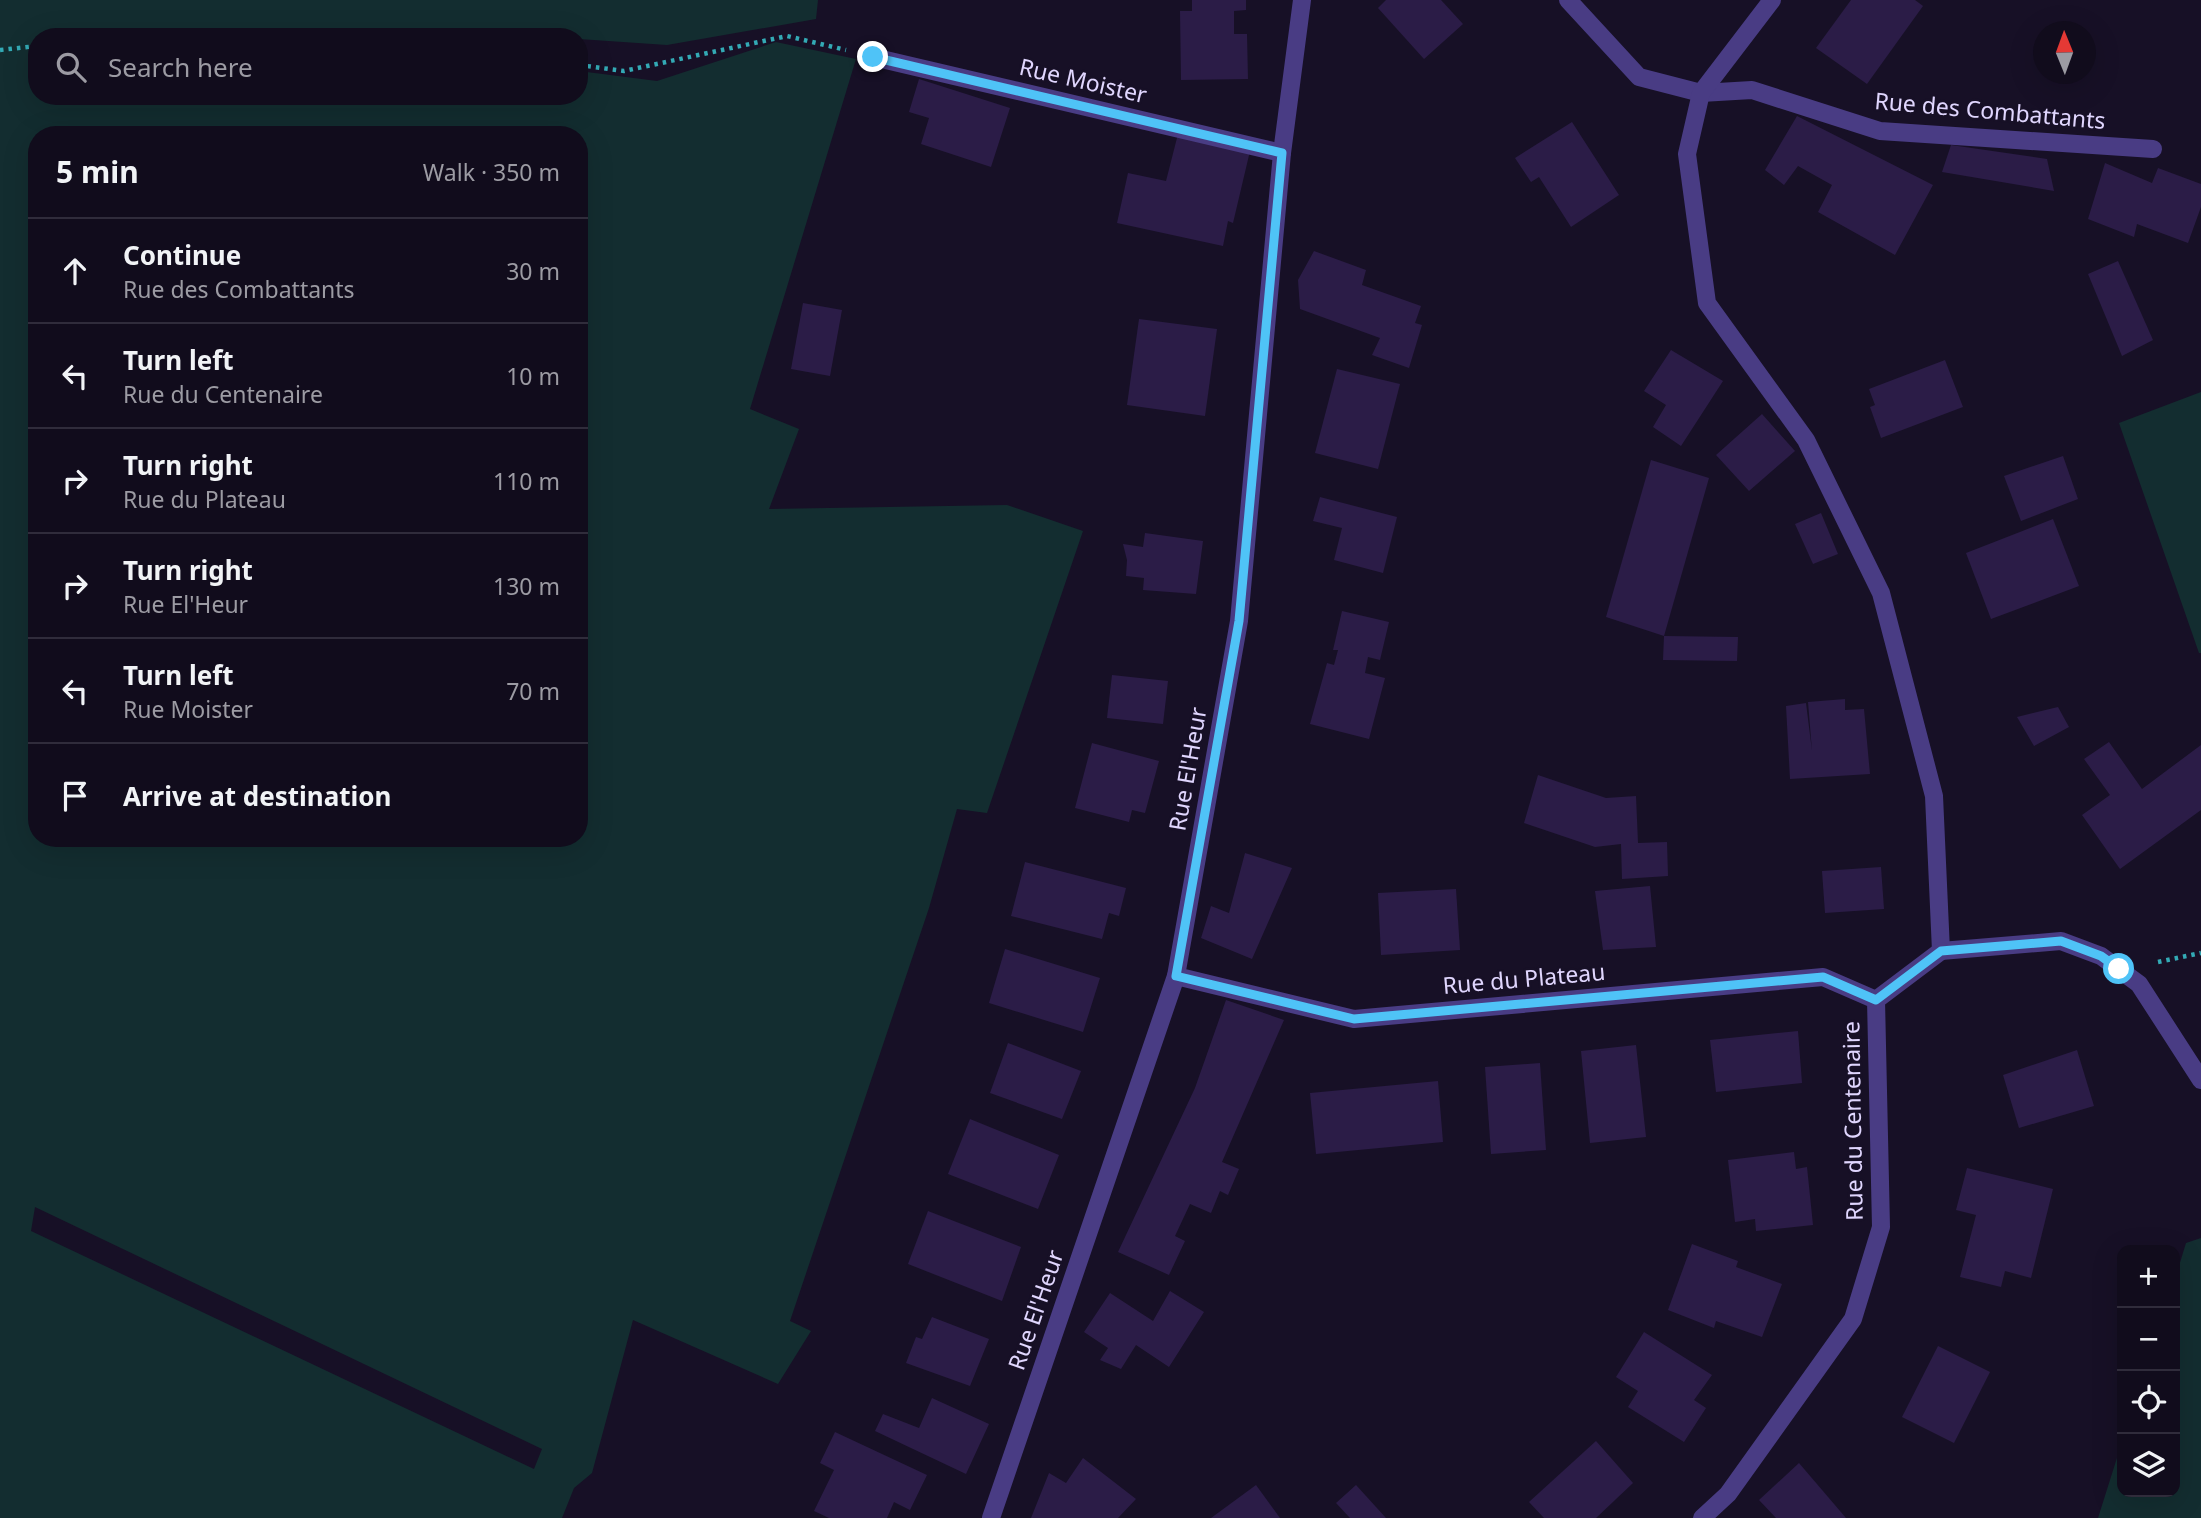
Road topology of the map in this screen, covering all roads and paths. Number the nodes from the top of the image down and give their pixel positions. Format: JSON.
{"nodes":[{"id":1,"x":1302,"y":0,"type":"edge"},
{"id":2,"x":1568,"y":0,"type":"edge"},
{"id":3,"x":1772,"y":0,"type":"edge"},
{"id":4,"x":28,"y":47,"type":"edge"},
{"id":5,"x":0,"y":50,"type":"edge"},
{"id":6,"x":873,"y":57,"type":"joint"},
{"id":7,"x":588,"y":66,"type":"edge"},
{"id":8,"x":1701,"y":93,"type":"junction"},
{"id":9,"x":2154,"y":149,"type":"dead end"},
{"id":10,"x":1282,"y":153,"type":"junction"},
{"id":11,"x":1941,"y":951,"type":"junction"},
{"id":12,"x":1176,"y":976,"type":"junction"},
{"id":13,"x":1876,"y":1000,"type":"junction"},
{"id":14,"x":2201,"y":1080,"type":"edge"},
{"id":15,"x":991,"y":1518,"type":"edge"},
{"id":16,"x":1702,"y":1518,"type":"edge"}],
"edges":[{"from":1,"to":10,"type":"street","name":"Rue El'Heur"},
{"from":2,"to":8,"type":"street","name":"Rue des Combattants"},
{"from":3,"to":8,"type":"street"},
{"from":4,"to":5,"type":"path"},
{"from":6,"to":7,"type":"path"},
{"from":6,"to":10,"type":"street","name":"Rue Moister"},
{"from":8,"to":9,"type":"street","name":"Rue des Combattants"},
{"from":8,"to":11,"type":"street"},
{"from":10,"to":12,"type":"street","name":"Rue El'Heur"},
{"from":11,"to":13,"type":"street","name":"Rue du Centenaire"},
{"from":11,"to":14,"type":"street"},
{"from":12,"to":13,"type":"street","name":"Rue du Plateau"},
{"from":12,"to":15,"type":"street","name":"Rue El'Heur"},
{"from":13,"to":16,"type":"street","name":"Rue du Centenaire"}]}
